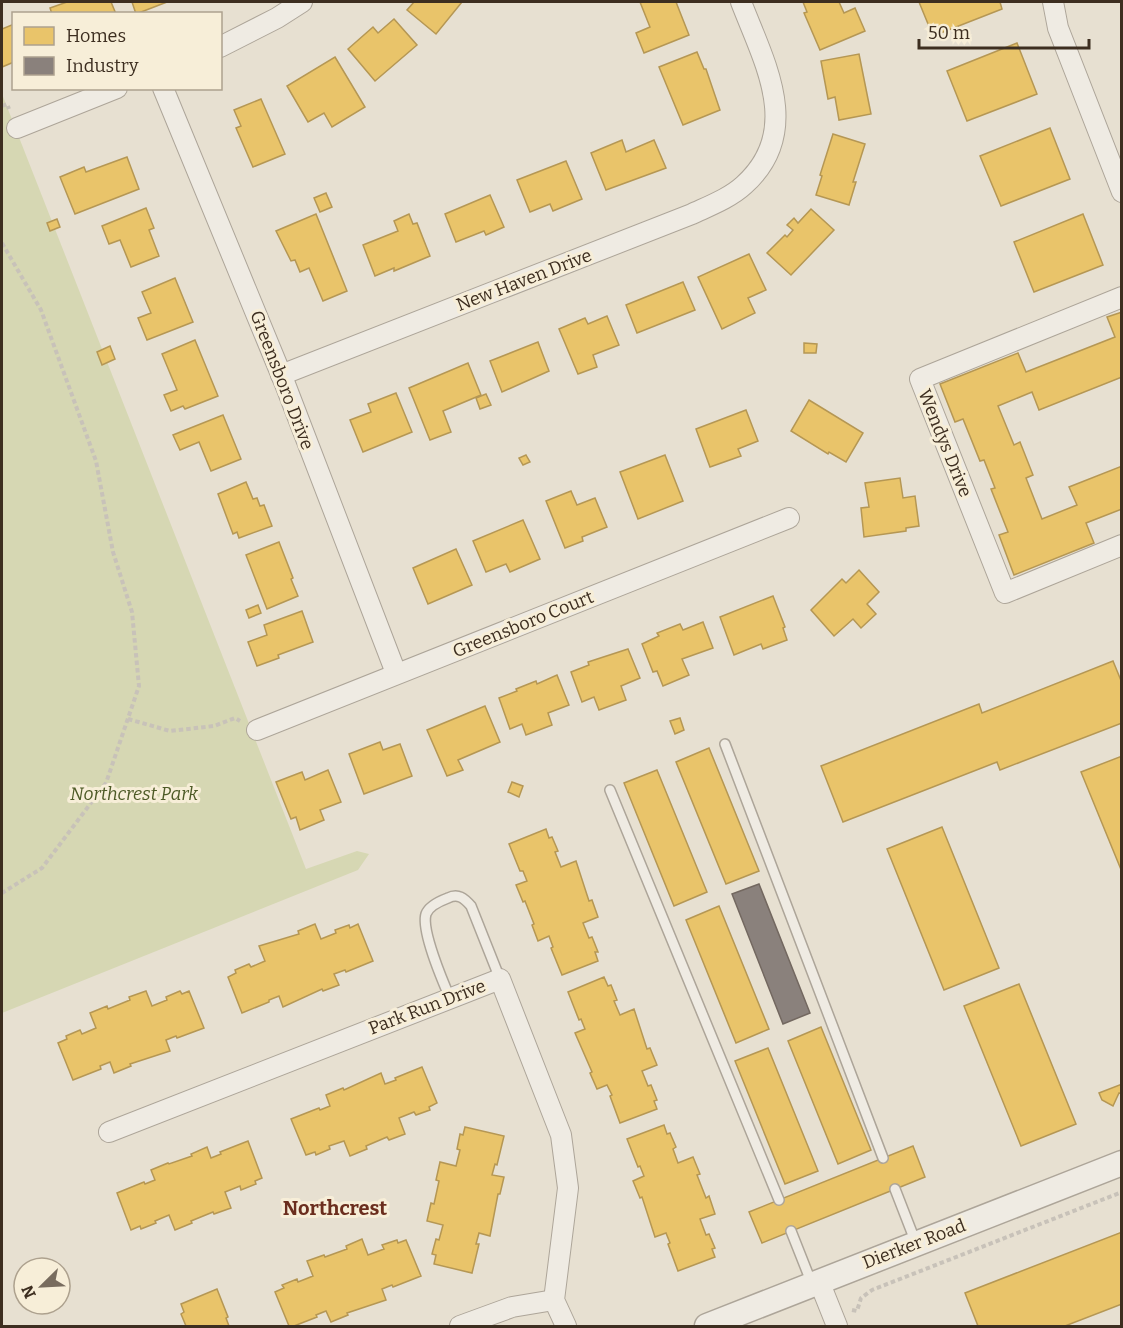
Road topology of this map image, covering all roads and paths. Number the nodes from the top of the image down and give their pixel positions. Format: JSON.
{"nodes":[{"id":1,"x":302,"y":2,"type":"edge"},
{"id":2,"x":741,"y":2,"type":"edge"},
{"id":3,"x":1053,"y":2,"type":"edge"},
{"id":4,"x":222,"y":46,"type":"edge"},
{"id":5,"x":112,"y":90,"type":"edge"},
{"id":6,"x":164,"y":90,"type":"edge"},
{"id":7,"x":17,"y":128,"type":"dead end"},
{"id":8,"x":1122,"y":192,"type":"edge"},
{"id":9,"x":2,"y":243,"type":"edge"},
{"id":10,"x":1122,"y":297,"type":"edge"},
{"id":11,"x":281,"y":375,"type":"junction"},
{"id":12,"x":789,"y":518,"type":"dead end"},
{"id":13,"x":1122,"y":545,"type":"edge"},
{"id":14,"x":396,"y":673,"type":"junction"},
{"id":15,"x":128,"y":719,"type":"junction"},
{"id":16,"x":257,"y":730,"type":"joint"},
{"id":17,"x":725,"y":744,"type":"dead end"},
{"id":18,"x":610,"y":790,"type":"dead end"},
{"id":19,"x":2,"y":893,"type":"edge"},
{"id":20,"x":500,"y":979,"type":"junction"},
{"id":21,"x":450,"y":998,"type":"junction"},
{"id":22,"x":110,"y":1132,"type":"dead end"},
{"id":23,"x":883,"y":1158,"type":"dead end"},
{"id":24,"x":1122,"y":1163,"type":"edge"},
{"id":25,"x":895,"y":1189,"type":"dead end"},
{"id":26,"x":1122,"y":1192,"type":"edge"},
{"id":27,"x":779,"y":1200,"type":"dead end"},
{"id":28,"x":791,"y":1231,"type":"dead end"},
{"id":29,"x":916,"y":1243,"type":"junction"},
{"id":30,"x":816,"y":1282,"type":"junction"},
{"id":31,"x":554,"y":1300,"type":"junction"},
{"id":32,"x":834,"y":1320,"type":"edge"},
{"id":33,"x":460,"y":1326,"type":"edge"},
{"id":34,"x":566,"y":1326,"type":"edge"},
{"id":35,"x":707,"y":1326,"type":"edge"}],
"edges":[{"from":1,"to":4,"type":"street"},
{"from":2,"to":11,"type":"street","name":"New Haven Drive"},
{"from":3,"to":8,"type":"street"},
{"from":5,"to":7,"type":"street"},
{"from":6,"to":11,"type":"street","name":"Greensboro Drive"},
{"from":9,"to":15,"type":"path"},
{"from":10,"to":13,"type":"street","name":"Wendys Drive"},
{"from":11,"to":14,"type":"street","name":"Greensboro Drive"},
{"from":12,"to":14,"type":"street","name":"Greensboro Court"},
{"from":14,"to":16,"type":"street","name":"Greensboro Court"},
{"from":15,"to":16,"type":"path"},
{"from":15,"to":19,"type":"path"},
{"from":17,"to":23,"type":"lane"},
{"from":18,"to":27,"type":"lane"},
{"from":20,"to":21,"type":"street","name":"Park Run Drive"},
{"from":20,"to":21,"type":"lane"},
{"from":20,"to":31,"type":"street","name":"Park Run Drive"},
{"from":21,"to":22,"type":"street","name":"Park Run Drive"},
{"from":24,"to":29,"type":"street","name":"Dierker Road"},
{"from":25,"to":29,"type":"lane"},
{"from":26,"to":32,"type":"path"},
{"from":28,"to":30,"type":"lane"},
{"from":29,"to":30,"type":"street","name":"Dierker Road"},
{"from":30,"to":32,"type":"street"},
{"from":30,"to":35,"type":"street","name":"Dierker Road"},
{"from":31,"to":33,"type":"street"},
{"from":31,"to":34,"type":"street"}]}
